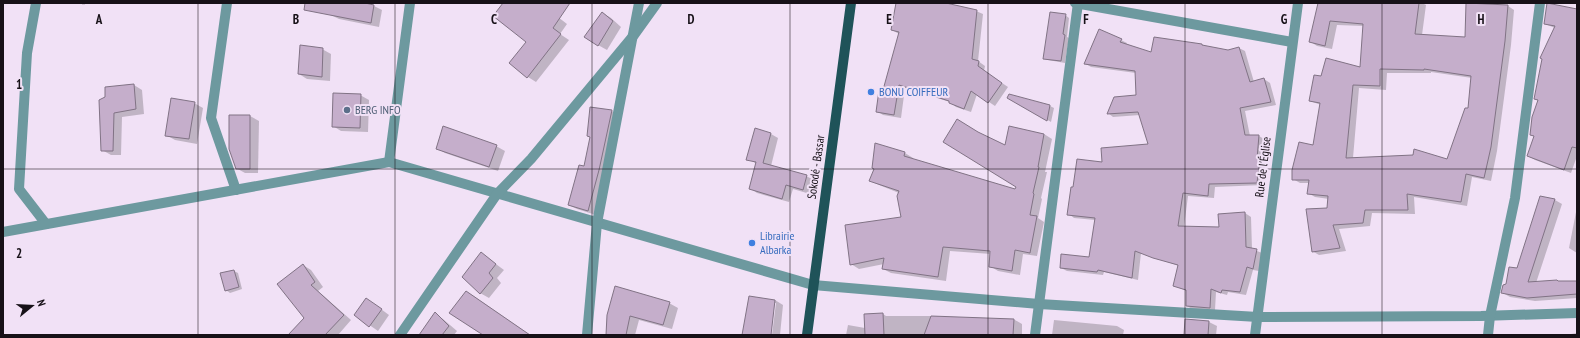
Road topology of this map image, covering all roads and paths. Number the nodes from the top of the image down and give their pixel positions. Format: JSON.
{"nodes":[{"id":1,"x":36,"y":3,"type":"edge"},
{"id":2,"x":82,"y":3,"type":"edge"},
{"id":3,"x":85,"y":3,"type":"edge"},
{"id":4,"x":227,"y":3,"type":"edge"},
{"id":5,"x":410,"y":3,"type":"edge"},
{"id":6,"x":639,"y":3,"type":"edge"},
{"id":7,"x":657,"y":3,"type":"edge"},
{"id":8,"x":851,"y":3,"type":"edge"},
{"id":9,"x":1077,"y":3,"type":"edge"},
{"id":10,"x":1298,"y":3,"type":"edge"},
{"id":11,"x":1540,"y":3,"type":"edge"},
{"id":12,"x":634,"y":35,"type":"junction"},
{"id":13,"x":1292,"y":42,"type":"junction"},
{"id":14,"x":388,"y":162,"type":"junction"},
{"id":15,"x":236,"y":190,"type":"junction"},
{"id":16,"x":496,"y":194,"type":"junction"},
{"id":17,"x":597,"y":223,"type":"junction"},
{"id":18,"x":46,"y":224,"type":"junction"},
{"id":19,"x":3,"y":232,"type":"edge"},
{"id":20,"x":813,"y":285,"type":"junction"},
{"id":21,"x":1039,"y":304,"type":"junction"},
{"id":22,"x":1577,"y":313,"type":"edge"},
{"id":23,"x":1490,"y":316,"type":"junction"},
{"id":24,"x":1258,"y":317,"type":"junction"},
{"id":25,"x":400,"y":335,"type":"edge"},
{"id":26,"x":587,"y":335,"type":"edge"},
{"id":27,"x":807,"y":335,"type":"edge"},
{"id":28,"x":1034,"y":335,"type":"edge"},
{"id":29,"x":1255,"y":335,"type":"edge"},
{"id":30,"x":1488,"y":335,"type":"edge"}],
"edges":[{"from":1,"to":18,"type":"street"},
{"from":2,"to":3,"type":"path"},
{"from":4,"to":15,"type":"street"},
{"from":5,"to":14,"type":"street"},
{"from":6,"to":12,"type":"street"},
{"from":7,"to":12,"type":"street"},
{"from":8,"to":20,"type":"main road","name":"Sokodé - Bassar"},
{"from":9,"to":13,"type":"street"},
{"from":9,"to":21,"type":"street"},
{"from":10,"to":13,"type":"street","name":"Rue de l'Église"},
{"from":11,"to":23,"type":"street"},
{"from":12,"to":16,"type":"street"},
{"from":12,"to":17,"type":"street"},
{"from":13,"to":24,"type":"street","name":"Rue de l'Église"},
{"from":14,"to":15,"type":"street"},
{"from":14,"to":16,"type":"street"},
{"from":15,"to":18,"type":"street"},
{"from":16,"to":17,"type":"street"},
{"from":16,"to":25,"type":"street"},
{"from":17,"to":20,"type":"street"},
{"from":17,"to":26,"type":"street"},
{"from":18,"to":19,"type":"street"},
{"from":20,"to":21,"type":"street"},
{"from":20,"to":27,"type":"main road","name":"Sokodé - Bassar"},
{"from":21,"to":24,"type":"street"},
{"from":21,"to":28,"type":"street"},
{"from":22,"to":23,"type":"street"},
{"from":23,"to":24,"type":"street"},
{"from":23,"to":30,"type":"street"},
{"from":24,"to":29,"type":"street","name":"Rue de l'Église"}]}
